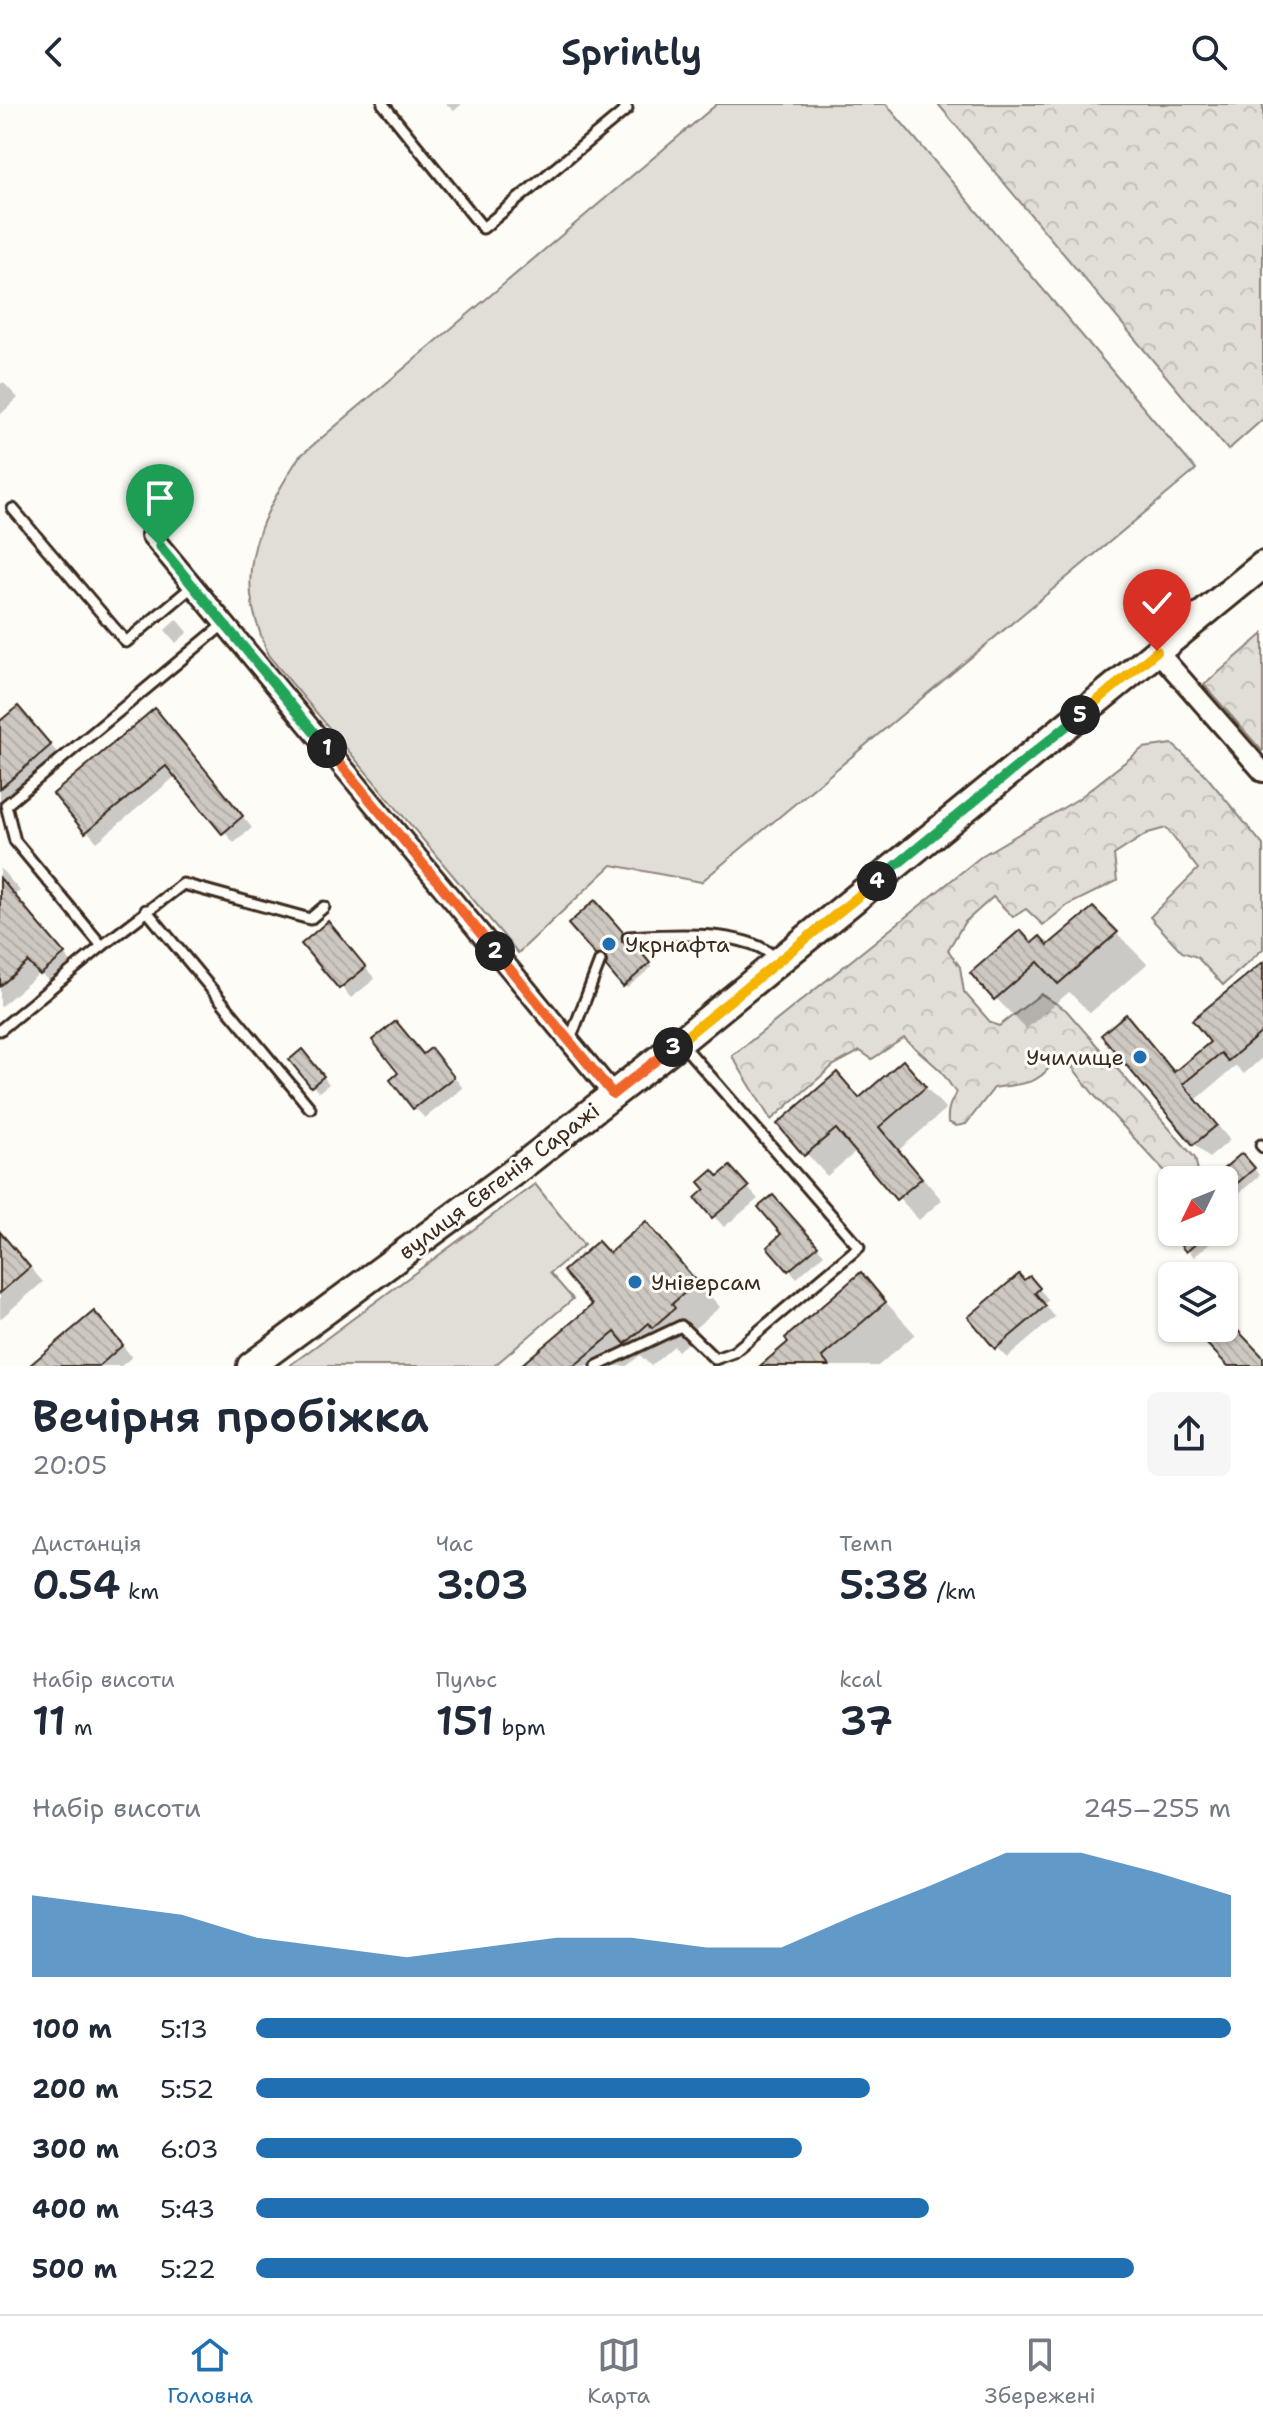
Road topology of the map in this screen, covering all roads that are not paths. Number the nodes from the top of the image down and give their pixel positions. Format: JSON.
{"nodes":[{"id":1,"x":383,"y":104,"type":"edge"},
{"id":2,"x":623,"y":104,"type":"edge"},
{"id":3,"x":13,"y":509,"type":"dead end"},
{"id":4,"x":151,"y":535,"type":"dead end"},
{"id":5,"x":1263,"y":565,"type":"edge"},
{"id":6,"x":193,"y":586,"type":"junction"},
{"id":7,"x":224,"y":624,"type":"junction"},
{"id":8,"x":1157,"y":651,"type":"junction"},
{"id":9,"x":1263,"y":772,"type":"edge"},
{"id":10,"x":324,"y":907,"type":"dead end"},
{"id":11,"x":146,"y":910,"type":"junction"},
{"id":12,"x":628,"y":937,"type":"dead end"},
{"id":13,"x":102,"y":946,"type":"junction"},
{"id":14,"x":600,"y":961,"type":"dead end"},
{"id":15,"x":778,"y":962,"type":"junction"},
{"id":16,"x":0,"y":1030,"type":"edge"},
{"id":17,"x":569,"y":1041,"type":"junction"},
{"id":18,"x":680,"y":1042,"type":"junction"},
{"id":19,"x":613,"y":1094,"type":"junction"},
{"id":20,"x":310,"y":1108,"type":"dead end"},
{"id":21,"x":251,"y":1366,"type":"edge"},
{"id":22,"x":597,"y":1366,"type":"edge"}],
"edges":[{"from":1,"to":2,"type":"lane"},
{"from":3,"to":6,"type":"lane"},
{"from":4,"to":6,"type":"street"},
{"from":5,"to":8,"type":"main road","name":"вулиця Євгенія Саражі"},
{"from":6,"to":7,"type":"street"},
{"from":7,"to":13,"type":"lane"},
{"from":7,"to":17,"type":"street"},
{"from":8,"to":9,"type":"street"},
{"from":8,"to":15,"type":"main road","name":"вулиця Євгенія Саражі"},
{"from":10,"to":11,"type":"lane"},
{"from":11,"to":13,"type":"lane"},
{"from":11,"to":20,"type":"lane"},
{"from":12,"to":15,"type":"lane"},
{"from":13,"to":16,"type":"lane"},
{"from":14,"to":17,"type":"lane"},
{"from":15,"to":18,"type":"main road","name":"вулиця Євгенія Саражі"},
{"from":17,"to":19,"type":"street"},
{"from":18,"to":19,"type":"main road","name":"вулиця Євгенія Саражі"},
{"from":18,"to":22,"type":"lane"},
{"from":19,"to":21,"type":"main road","name":"вулиця Євгенія Саражі"}]}
